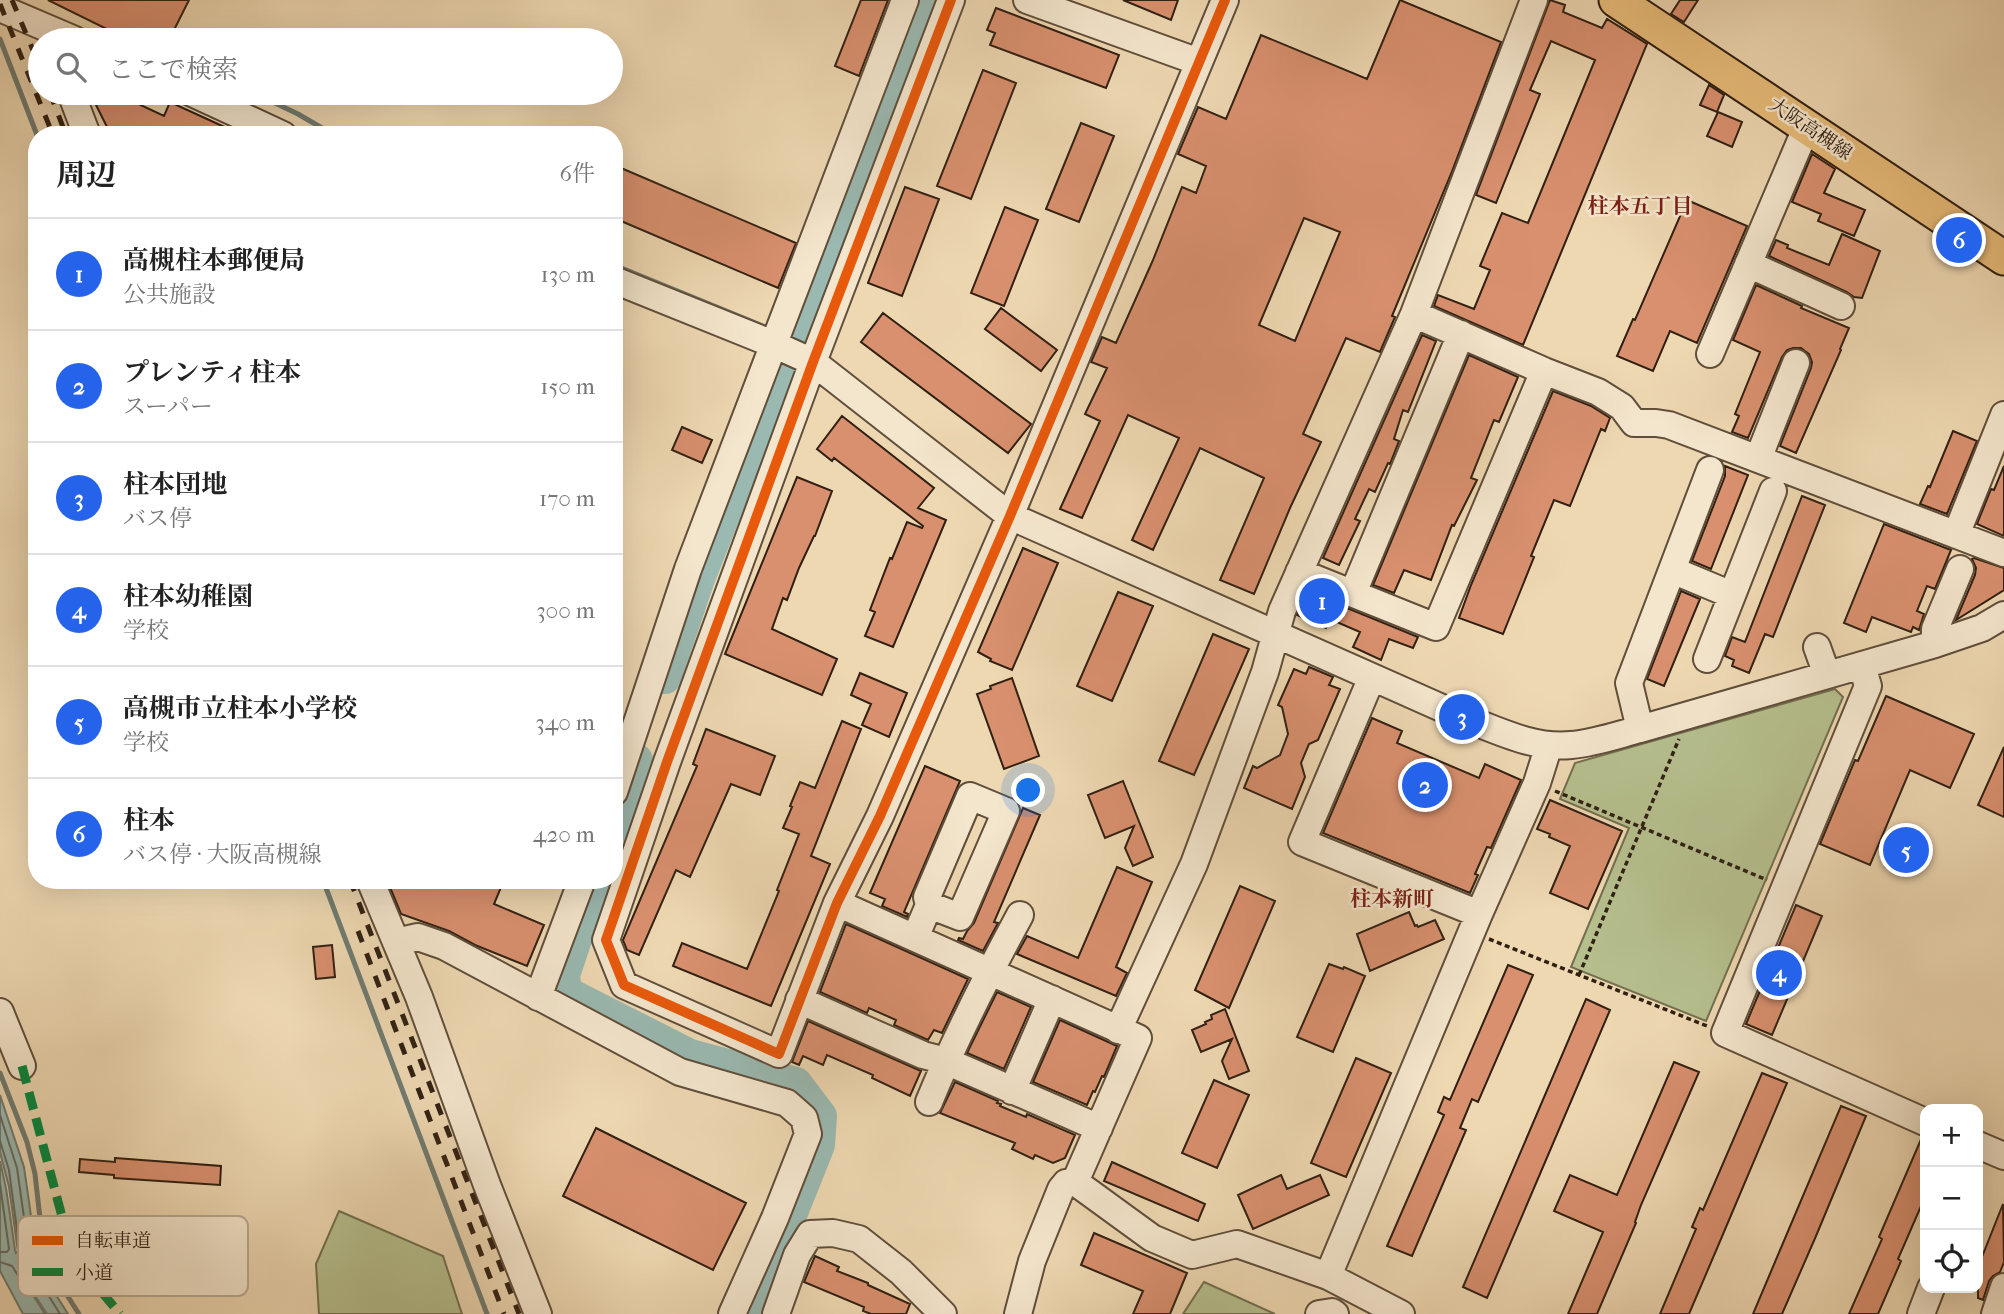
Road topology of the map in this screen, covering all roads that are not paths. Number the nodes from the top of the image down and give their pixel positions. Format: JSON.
{"nodes":[{"id":1,"x":35,"y":0,"type":"edge"},
{"id":2,"x":905,"y":0,"type":"edge"},
{"id":3,"x":951,"y":0,"type":"edge"},
{"id":4,"x":1027,"y":0,"type":"edge"},
{"id":5,"x":1224,"y":0,"type":"edge"},
{"id":6,"x":1534,"y":0,"type":"edge"},
{"id":7,"x":1616,"y":0,"type":"edge"},
{"id":8,"x":0,"y":8,"type":"edge"},
{"id":9,"x":38,"y":28,"type":"edge"},
{"id":10,"x":46,"y":28,"type":"edge"},
{"id":11,"x":1199,"y":62,"type":"junction"},
{"id":12,"x":76,"y":105,"type":"edge"},
{"id":13,"x":218,"y":105,"type":"edge"},
{"id":14,"x":84,"y":126,"type":"edge"},
{"id":15,"x":264,"y":126,"type":"edge"},
{"id":16,"x":1807,"y":126,"type":"junction"},
{"id":17,"x":2004,"y":258,"type":"edge"},
{"id":18,"x":1748,"y":264,"type":"junction"},
{"id":19,"x":623,"y":284,"type":"edge"},
{"id":20,"x":1841,"y":306,"type":"dead end"},
{"id":21,"x":1413,"y":314,"type":"junction"},
{"id":22,"x":1461,"y":334,"type":"junction"},
{"id":23,"x":774,"y":344,"type":"junction"},
{"id":24,"x":1710,"y":354,"type":"dead end"},
{"id":25,"x":813,"y":362,"type":"junction"},
{"id":26,"x":1796,"y":363,"type":"dead end"},
{"id":27,"x":1544,"y":371,"type":"junction"},
{"id":28,"x":2004,"y":415,"type":"edge"},
{"id":29,"x":1758,"y":459,"type":"junction"},
{"id":30,"x":1710,"y":470,"type":"dead end"},
{"id":31,"x":1773,"y":491,"type":"dead end"},
{"id":32,"x":1010,"y":516,"type":"junction"},
{"id":33,"x":1956,"y":535,"type":"junction"},
{"id":34,"x":2004,"y":553,"type":"edge"},
{"id":35,"x":1960,"y":569,"type":"dead end"},
{"id":36,"x":1672,"y":570,"type":"junction"},
{"id":37,"x":1299,"y":572,"type":"junction"},
{"id":38,"x":1353,"y":593,"type":"junction"},
{"id":39,"x":1732,"y":595,"type":"junction"},
{"id":40,"x":2004,"y":615,"type":"edge"},
{"id":41,"x":1277,"y":634,"type":"junction"},
{"id":42,"x":1935,"y":644,"type":"junction"},
{"id":43,"x":1817,"y":646,"type":"dead end"},
{"id":44,"x":1707,"y":659,"type":"dead end"},
{"id":45,"x":1862,"y":666,"type":"junction"},
{"id":46,"x":1827,"y":675,"type":"junction"},
{"id":47,"x":1372,"y":677,"type":"junction"},
{"id":48,"x":1640,"y":729,"type":"junction"},
{"id":49,"x":1549,"y":745,"type":"junction"},
{"id":50,"x":623,"y":765,"type":"edge"},
{"id":51,"x":373,"y":889,"type":"edge"},
{"id":52,"x":579,"y":889,"type":"edge"},
{"id":53,"x":837,"y":903,"type":"junction"},
{"id":54,"x":929,"y":905,"type":"dead end"},
{"id":55,"x":1020,"y":915,"type":"dead end"},
{"id":56,"x":1475,"y":923,"type":"junction"},
{"id":57,"x":915,"y":937,"type":"junction"},
{"id":58,"x":396,"y":942,"type":"junction"},
{"id":59,"x":989,"y":971,"type":"junction"},
{"id":60,"x":538,"y":997,"type":"junction"},
{"id":61,"x":1052,"y":999,"type":"junction"},
{"id":62,"x":799,"y":1000,"type":"junction"},
{"id":63,"x":0,"y":1012,"type":"edge"},
{"id":64,"x":1118,"y":1030,"type":"junction"},
{"id":65,"x":946,"y":1061,"type":"junction"},
{"id":66,"x":22,"y":1066,"type":"dead end"},
{"id":67,"x":1012,"y":1091,"type":"junction"},
{"id":68,"x":929,"y":1102,"type":"dead end"},
{"id":69,"x":1920,"y":1120,"type":"edge"},
{"id":70,"x":1099,"y":1128,"type":"junction"},
{"id":71,"x":1075,"y":1182,"type":"junction"},
{"id":72,"x":775,"y":1218,"type":"junction"},
{"id":73,"x":810,"y":1234,"type":"junction"},
{"id":74,"x":1328,"y":1276,"type":"junction"},
{"id":75,"x":2004,"y":1287,"type":"edge"},
{"id":76,"x":1929,"y":1293,"type":"edge"},
{"id":77,"x":538,"y":1314,"type":"edge"},
{"id":78,"x":732,"y":1314,"type":"edge"},
{"id":79,"x":776,"y":1314,"type":"edge"},
{"id":80,"x":943,"y":1314,"type":"edge"},
{"id":81,"x":1018,"y":1314,"type":"edge"},
{"id":82,"x":1319,"y":1314,"type":"edge"},
{"id":83,"x":1335,"y":1314,"type":"edge"},
{"id":84,"x":1401,"y":1314,"type":"edge"},
{"id":85,"x":1921,"y":1314,"type":"edge"},
{"id":86,"x":1995,"y":1314,"type":"edge"}],
"edges":[{"from":1,"to":10,"type":"street"},
{"from":2,"to":23,"type":"street"},
{"from":3,"to":25,"type":"street"},
{"from":4,"to":11,"type":"street"},
{"from":5,"to":11,"type":"street"},
{"from":6,"to":21,"type":"street"},
{"from":7,"to":16,"type":"main road","name":"大阪高槻線"},
{"from":8,"to":9,"type":"street"},
{"from":11,"to":32,"type":"street"},
{"from":12,"to":14,"type":"street"},
{"from":13,"to":15,"type":"street"},
{"from":16,"to":17,"type":"main road","name":"大阪高槻線"},
{"from":16,"to":18,"type":"street"},
{"from":18,"to":20,"type":"street"},
{"from":18,"to":24,"type":"street"},
{"from":19,"to":23,"type":"street"},
{"from":21,"to":22,"type":"street"},
{"from":21,"to":37,"type":"street"},
{"from":22,"to":27,"type":"street"},
{"from":22,"to":38,"type":"street"},
{"from":23,"to":25,"type":"street"},
{"from":23,"to":50,"type":"street"},
{"from":25,"to":32,"type":"street"},
{"from":25,"to":62,"type":"street"},
{"from":26,"to":29,"type":"street"},
{"from":27,"to":29,"type":"street"},
{"from":27,"to":38,"type":"street"},
{"from":28,"to":33,"type":"street"},
{"from":29,"to":33,"type":"street"},
{"from":30,"to":36,"type":"street"},
{"from":31,"to":39,"type":"street"},
{"from":32,"to":41,"type":"street"},
{"from":32,"to":53,"type":"street"},
{"from":33,"to":34,"type":"street"},
{"from":35,"to":42,"type":"street"},
{"from":36,"to":39,"type":"street"},
{"from":36,"to":48,"type":"street"},
{"from":37,"to":38,"type":"street"},
{"from":37,"to":41,"type":"street"},
{"from":39,"to":44,"type":"street"},
{"from":40,"to":42,"type":"street"},
{"from":41,"to":47,"type":"street"},
{"from":41,"to":64,"type":"street"},
{"from":42,"to":45,"type":"street"},
{"from":43,"to":46,"type":"street"},
{"from":45,"to":46,"type":"street"},
{"from":45,"to":69,"type":"street"},
{"from":46,"to":48,"type":"street"},
{"from":47,"to":49,"type":"street"},
{"from":47,"to":56,"type":"street"},
{"from":48,"to":49,"type":"street"},
{"from":49,"to":56,"type":"street"},
{"from":51,"to":58,"type":"street"},
{"from":52,"to":60,"type":"street"},
{"from":53,"to":57,"type":"street"},
{"from":53,"to":62,"type":"street"},
{"from":54,"to":57,"type":"street"},
{"from":55,"to":59,"type":"street"},
{"from":56,"to":74,"type":"street"},
{"from":57,"to":59,"type":"street"},
{"from":58,"to":60,"type":"street"},
{"from":58,"to":77,"type":"street"},
{"from":59,"to":61,"type":"street"},
{"from":59,"to":65,"type":"street"},
{"from":60,"to":72,"type":"street"},
{"from":61,"to":64,"type":"street"},
{"from":61,"to":67,"type":"street"},
{"from":62,"to":65,"type":"street"},
{"from":63,"to":66,"type":"street"},
{"from":64,"to":70,"type":"street"},
{"from":65,"to":67,"type":"street"},
{"from":65,"to":68,"type":"street"},
{"from":67,"to":70,"type":"street"},
{"from":70,"to":71,"type":"street"},
{"from":71,"to":74,"type":"street"},
{"from":71,"to":81,"type":"street"},
{"from":72,"to":73,"type":"street"},
{"from":72,"to":78,"type":"street"},
{"from":73,"to":79,"type":"street"},
{"from":73,"to":80,"type":"street"},
{"from":74,"to":84,"type":"street"},
{"from":75,"to":86,"type":"street"},
{"from":76,"to":85,"type":"street"},
{"from":82,"to":83,"type":"street"}]}
